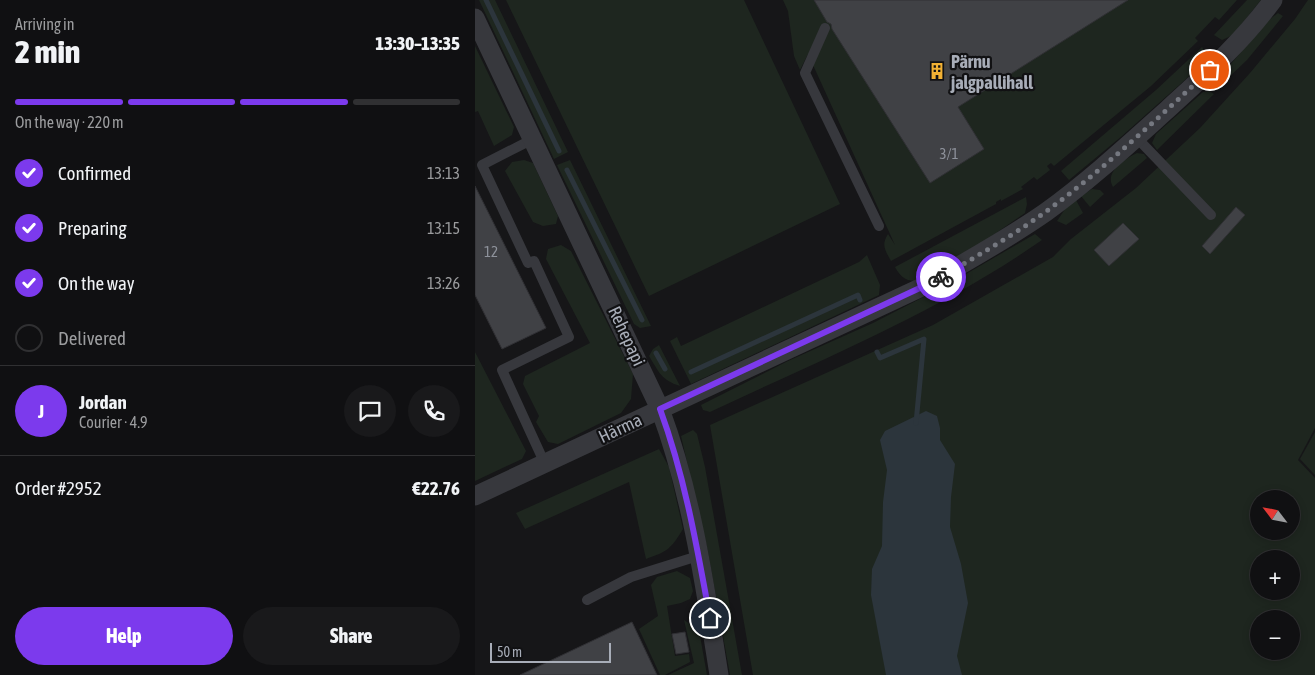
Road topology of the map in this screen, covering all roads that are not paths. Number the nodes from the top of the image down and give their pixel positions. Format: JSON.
{"nodes":[{"id":1,"x":1273,"y":0,"type":"edge"},
{"id":2,"x":475,"y":18,"type":"edge"},
{"id":3,"x":825,"y":28,"type":"dead end"},
{"id":4,"x":1136,"y":137,"type":"junction"},
{"id":5,"x":533,"y":139,"type":"junction"},
{"id":6,"x":1211,"y":215,"type":"dead end"},
{"id":7,"x":879,"y":226,"type":"dead end"},
{"id":8,"x":660,"y":409,"type":"junction"},
{"id":9,"x":545,"y":464,"type":"junction"},
{"id":10,"x":475,"y":496,"type":"edge"},
{"id":11,"x":698,"y":556,"type":"junction"},
{"id":12,"x":587,"y":600,"type":"dead end"},
{"id":13,"x":719,"y":675,"type":"edge"}],
"edges":[{"from":1,"to":4,"type":"street","name":"Härma"},
{"from":2,"to":5,"type":"street","name":"Rehepapi"},
{"from":3,"to":7,"type":"lane"},
{"from":4,"to":6,"type":"lane"},
{"from":4,"to":8,"type":"street","name":"Härma"},
{"from":5,"to":8,"type":"street","name":"Rehepapi"},
{"from":5,"to":9,"type":"lane"},
{"from":8,"to":9,"type":"street","name":"Härma"},
{"from":8,"to":11,"type":"street","name":"Rehepapi"},
{"from":9,"to":10,"type":"street","name":"Härma"},
{"from":11,"to":12,"type":"lane"},
{"from":11,"to":13,"type":"street","name":"Rehepapi"}]}
